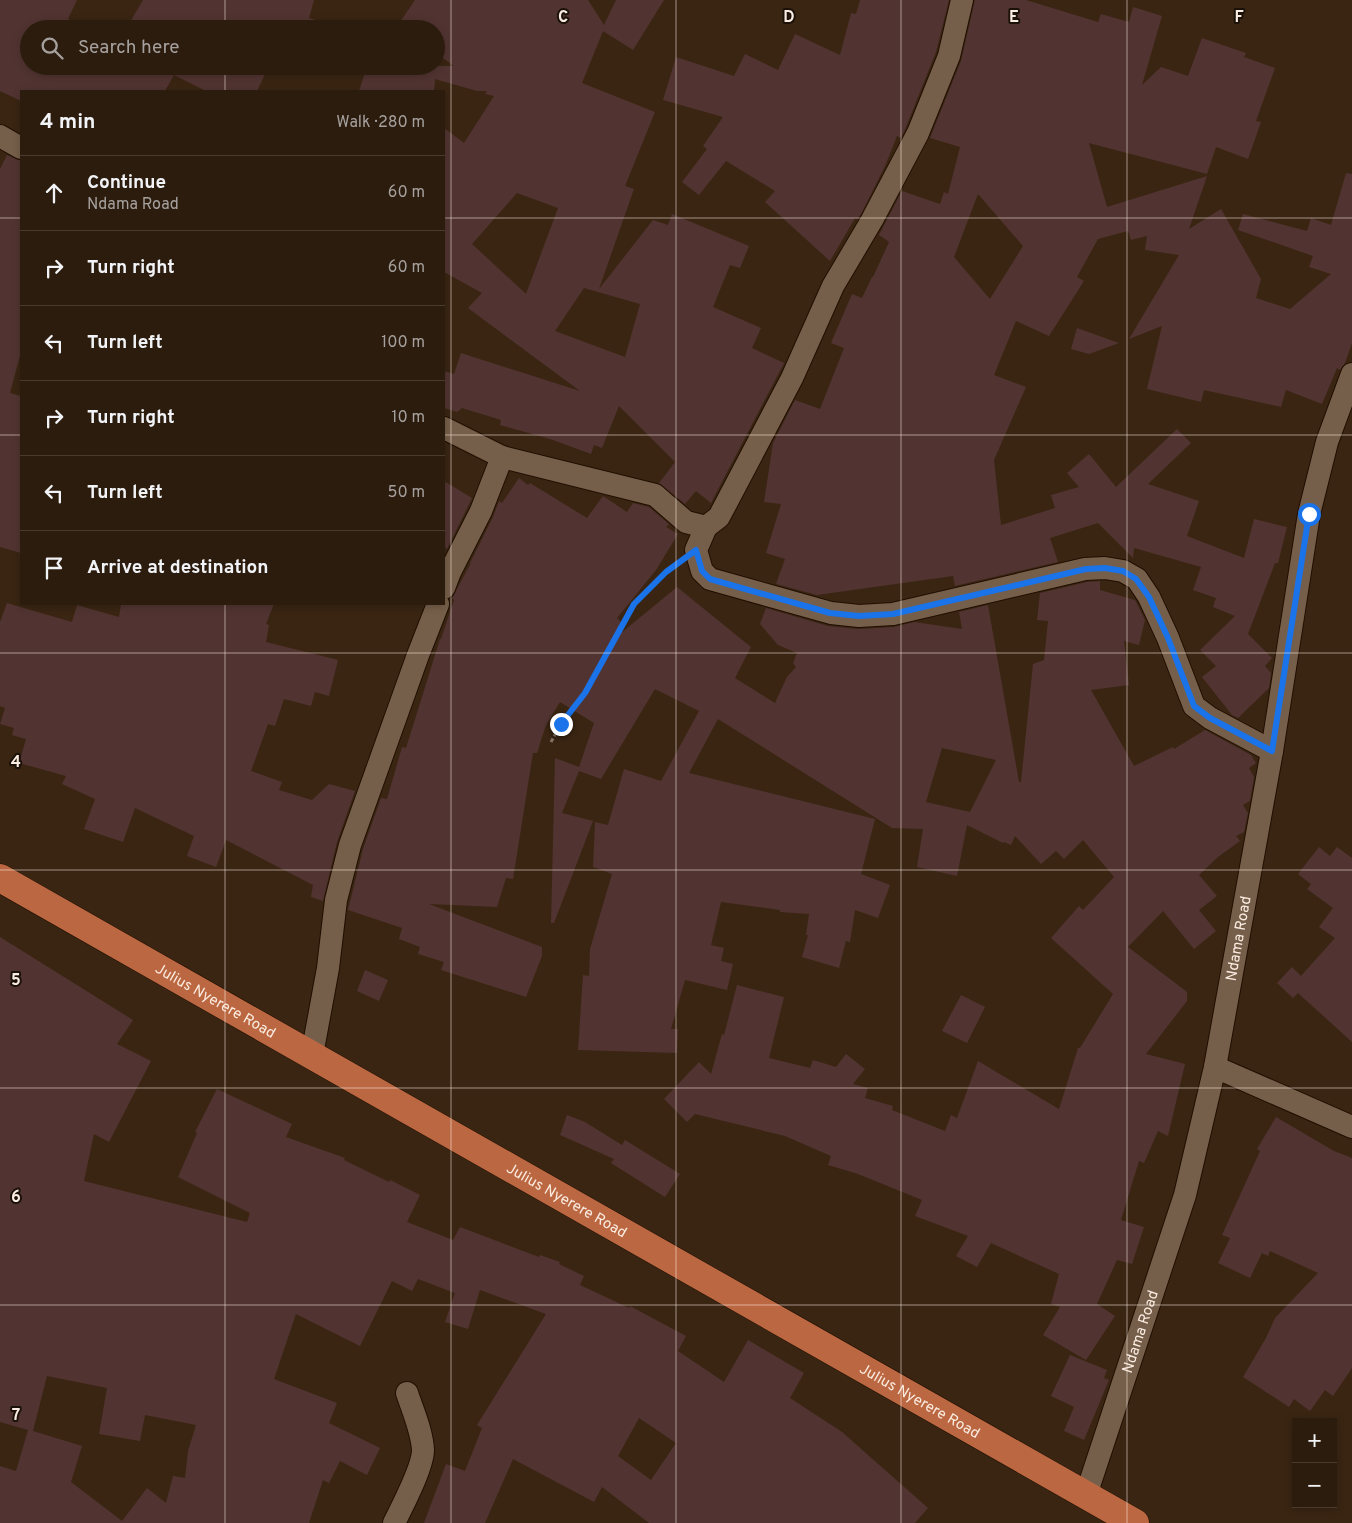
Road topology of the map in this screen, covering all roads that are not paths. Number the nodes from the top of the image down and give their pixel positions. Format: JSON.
{"nodes":[{"id":1,"x":962,"y":0,"type":"edge"},
{"id":2,"x":0,"y":136,"type":"edge"},
{"id":3,"x":20,"y":147,"type":"edge"},
{"id":4,"x":1352,"y":374,"type":"edge"},
{"id":5,"x":445,"y":428,"type":"edge"},
{"id":6,"x":502,"y":457,"type":"junction"},
{"id":7,"x":706,"y":527,"type":"junction"},
{"id":8,"x":445,"y":585,"type":"edge"},
{"id":9,"x":438,"y":605,"type":"edge"},
{"id":10,"x":1272,"y":751,"type":"junction"},
{"id":11,"x":0,"y":878,"type":"edge"},
{"id":12,"x":312,"y":1055,"type":"junction"},
{"id":13,"x":1215,"y":1067,"type":"junction"},
{"id":14,"x":1352,"y":1127,"type":"edge"},
{"id":15,"x":407,"y":1393,"type":"dead end"},
{"id":16,"x":1086,"y":1495,"type":"junction"},
{"id":17,"x":394,"y":1523,"type":"edge"},
{"id":18,"x":1136,"y":1523,"type":"edge"}],
"edges":[{"from":1,"to":7,"type":"street"},
{"from":2,"to":3,"type":"street"},
{"from":4,"to":10,"type":"street","name":"Ndama Road"},
{"from":5,"to":6,"type":"street"},
{"from":6,"to":7,"type":"street"},
{"from":6,"to":8,"type":"street"},
{"from":7,"to":10,"type":"street"},
{"from":9,"to":12,"type":"street"},
{"from":10,"to":13,"type":"street","name":"Ndama Road"},
{"from":11,"to":12,"type":"highway","name":"Julius Nyerere Road"},
{"from":12,"to":16,"type":"highway","name":"Julius Nyerere Road"},
{"from":13,"to":14,"type":"street"},
{"from":13,"to":16,"type":"street","name":"Ndama Road"},
{"from":15,"to":17,"type":"street"},
{"from":16,"to":18,"type":"highway","name":"Julius Nyerere Road"}]}
